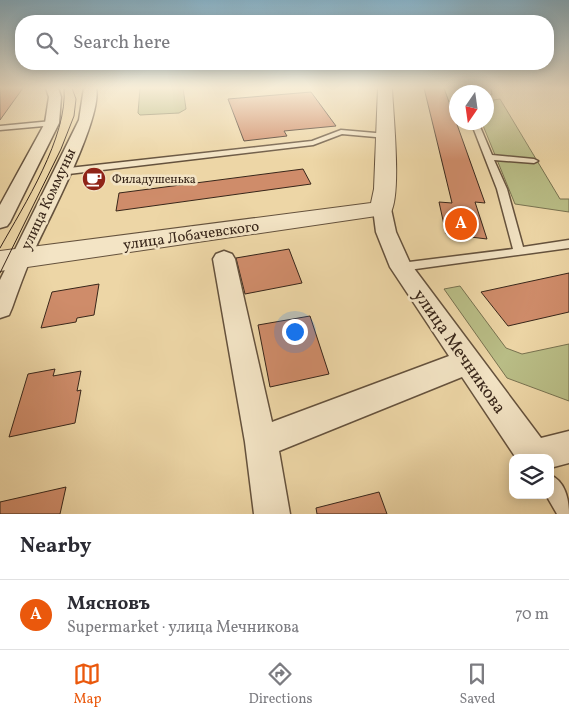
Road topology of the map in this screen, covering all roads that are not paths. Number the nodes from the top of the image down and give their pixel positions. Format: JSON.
{"nodes":[{"id":1,"x":53,"y":112,"type":"edge"},
{"id":2,"x":87,"y":112,"type":"edge"},
{"id":3,"x":385,"y":112,"type":"edge"},
{"id":4,"x":52,"y":122,"type":"junction"},
{"id":5,"x":0,"y":128,"type":"edge"},
{"id":6,"x":477,"y":130,"type":"edge"},
{"id":7,"x":386,"y":136,"type":"junction"},
{"id":8,"x":488,"y":157,"type":"junction"},
{"id":9,"x":534,"y":162,"type":"dead end"},
{"id":10,"x":60,"y":172,"type":"junction"},
{"id":11,"x":382,"y":209,"type":"junction"},
{"id":12,"x":0,"y":222,"type":"edge"},
{"id":13,"x":569,"y":244,"type":"edge"},
{"id":14,"x":520,"y":252,"type":"junction"},
{"id":15,"x":10,"y":259,"type":"edge"},
{"id":16,"x":224,"y":259,"type":"dead end"},
{"id":17,"x":401,"y":267,"type":"junction"},
{"id":18,"x":0,"y":308,"type":"edge"},
{"id":19,"x":468,"y":362,"type":"junction"},
{"id":20,"x":261,"y":442,"type":"junction"},
{"id":21,"x":569,"y":447,"type":"edge"},
{"id":22,"x":532,"y":454,"type":"edge"},
{"id":23,"x":544,"y":454,"type":"edge"},
{"id":24,"x":554,"y":491,"type":"edge"},
{"id":25,"x":272,"y":514,"type":"edge"},
{"id":26,"x":568,"y":514,"type":"edge"}],
"edges":[{"from":1,"to":4,"type":"street","name":"улица Коммуны"},
{"from":2,"to":10,"type":"street","name":"улица Коммуны"},
{"from":3,"to":7,"type":"street"},
{"from":4,"to":5,"type":"lane"},
{"from":4,"to":12,"type":"street","name":"улица Коммуны"},
{"from":6,"to":8,"type":"lane"},
{"from":7,"to":10,"type":"lane"},
{"from":7,"to":11,"type":"street"},
{"from":8,"to":9,"type":"lane"},
{"from":8,"to":14,"type":"lane"},
{"from":10,"to":15,"type":"street","name":"улица Коммуны"},
{"from":11,"to":15,"type":"street","name":"улица Лобачевского"},
{"from":11,"to":17,"type":"street","name":"улица Мечникова"},
{"from":13,"to":14,"type":"lane"},
{"from":14,"to":17,"type":"lane"},
{"from":15,"to":18,"type":"street","name":"улица Коммуны"},
{"from":16,"to":20,"type":"street","name":"улица Лобачевского"},
{"from":17,"to":19,"type":"street","name":"улица Мечникова"},
{"from":19,"to":20,"type":"street"},
{"from":19,"to":22,"type":"street","name":"улица Мечникова"},
{"from":20,"to":25,"type":"street","name":"улица Лобачевского"},
{"from":21,"to":23,"type":"street","name":"улица Мечникова"},
{"from":24,"to":26,"type":"lane"}]}
